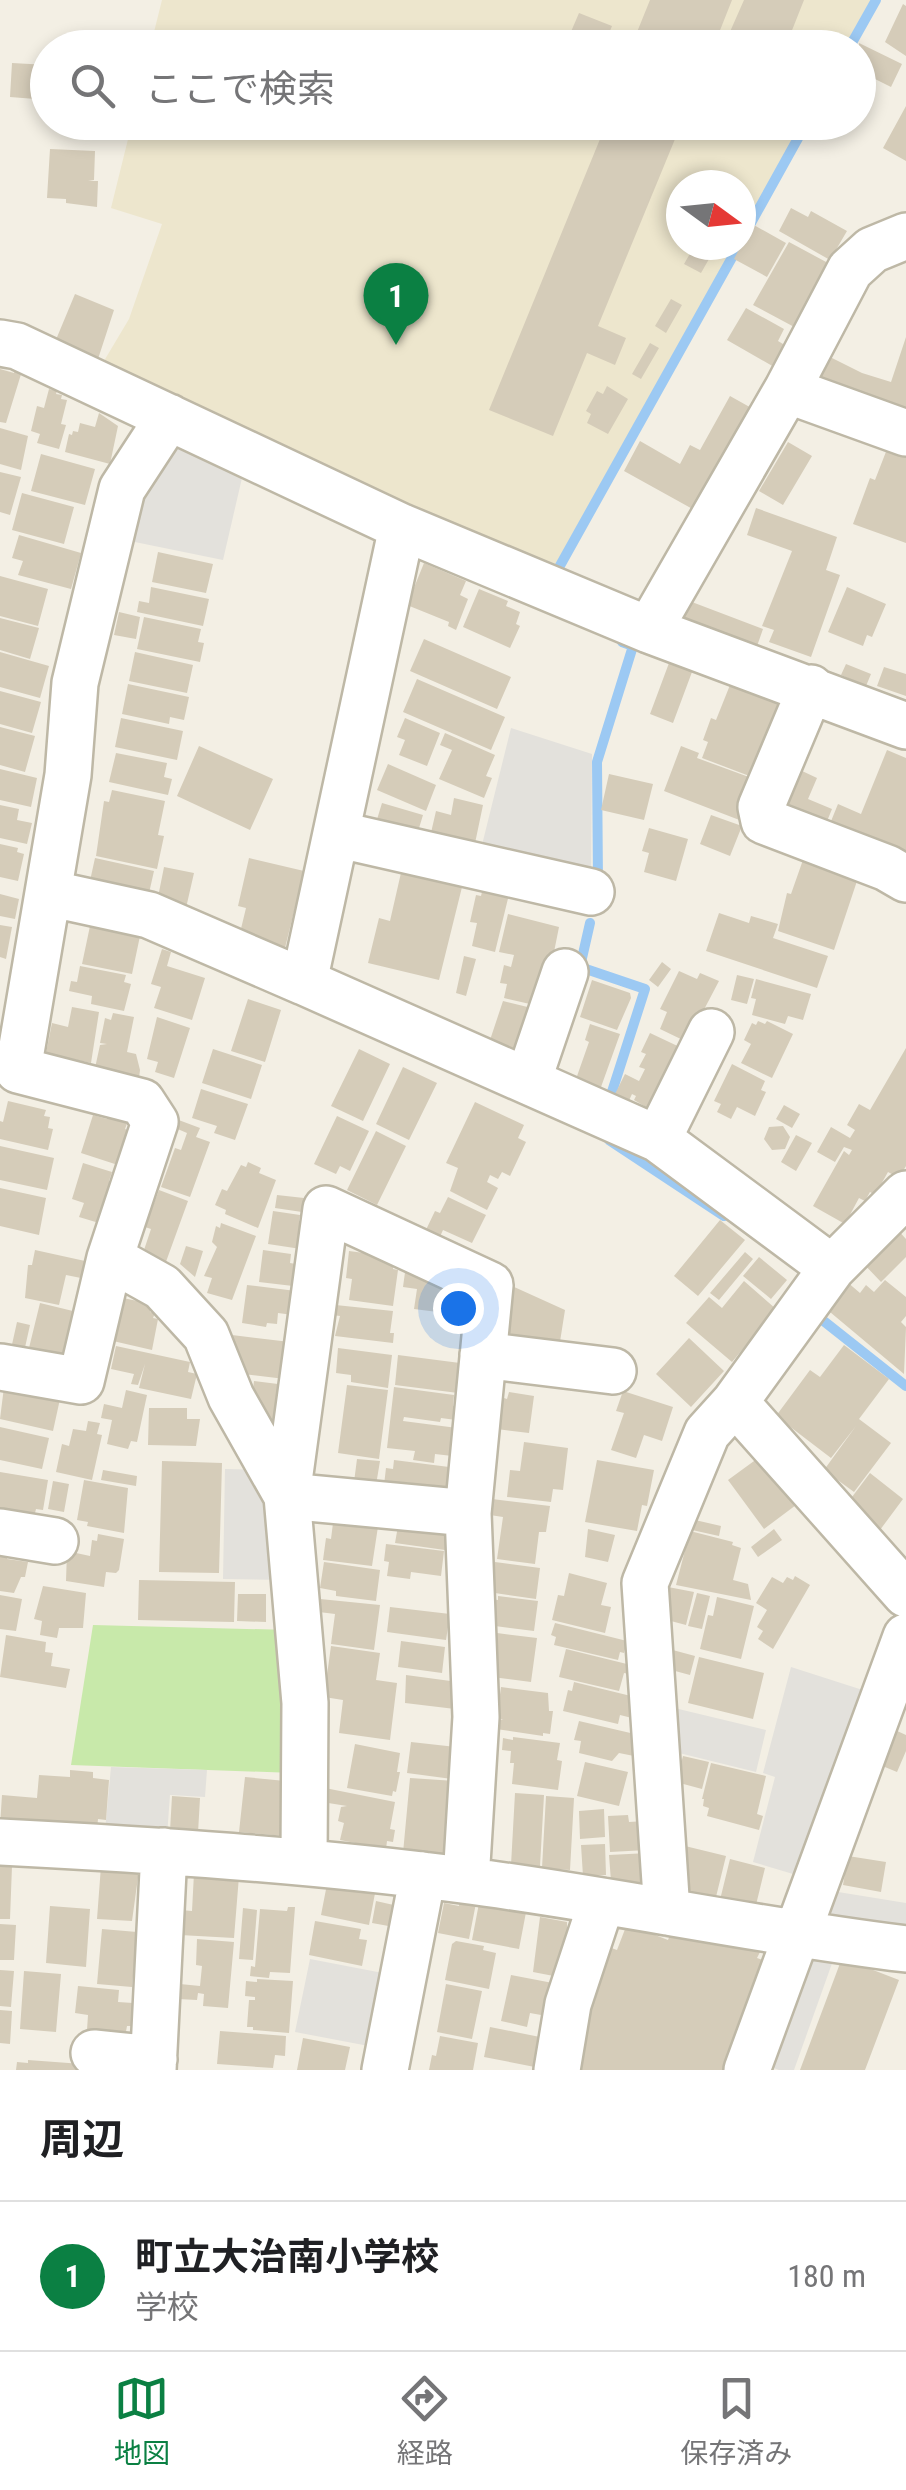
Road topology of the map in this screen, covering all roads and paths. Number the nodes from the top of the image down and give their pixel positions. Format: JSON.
{"nodes":[{"id":1,"x":906,"y":236,"type":"edge"},
{"id":2,"x":0,"y":342,"type":"edge"},
{"id":3,"x":788,"y":390,"type":"junction"},
{"id":4,"x":168,"y":417,"type":"junction"},
{"id":5,"x":906,"y":433,"type":"edge"},
{"id":6,"x":402,"y":527,"type":"junction"},
{"id":7,"x":648,"y":630,"type":"junction"},
{"id":8,"x":810,"y":688,"type":"junction"},
{"id":9,"x":906,"y":726,"type":"edge"},
{"id":10,"x":336,"y":834,"type":"junction"},
{"id":11,"x":906,"y":879,"type":"edge"},
{"id":12,"x":591,"y":892,"type":"dead end"},
{"id":13,"x":48,"y":893,"type":"junction"},
{"id":14,"x":565,"y":972,"type":"dead end"},
{"id":15,"x":304,"y":982,"type":"junction"},
{"id":16,"x":711,"y":1032,"type":"dead end"},
{"id":17,"x":528,"y":1081,"type":"junction"},
{"id":18,"x":658,"y":1139,"type":"junction"},
{"id":19,"x":906,"y":1194,"type":"edge"},
{"id":20,"x":110,"y":1258,"type":"junction"},
{"id":21,"x":832,"y":1268,"type":"junction"},
{"id":22,"x":483,"y":1355,"type":"junction"},
{"id":23,"x":0,"y":1367,"type":"edge"},
{"id":24,"x":612,"y":1370,"type":"dead end"},
{"id":25,"x":735,"y":1402,"type":"junction"},
{"id":26,"x":287,"y":1496,"type":"junction"},
{"id":27,"x":468,"y":1513,"type":"junction"},
{"id":28,"x":0,"y":1532,"type":"edge"},
{"id":29,"x":55,"y":1541,"type":"dead end"},
{"id":30,"x":906,"y":1594,"type":"edge"},
{"id":31,"x":906,"y":1637,"type":"edge"},
{"id":32,"x":0,"y":1842,"type":"edge"},
{"id":33,"x":164,"y":1851,"type":"junction"},
{"id":34,"x":304,"y":1860,"type":"junction"},
{"id":35,"x":444,"y":1878,"type":"junction"},
{"id":36,"x":602,"y":1901,"type":"junction"},
{"id":37,"x":668,"y":1912,"type":"junction"},
{"id":38,"x":796,"y":1936,"type":"junction"},
{"id":39,"x":906,"y":1949,"type":"edge"},
{"id":40,"x":94,"y":2053,"type":"dead end"},
{"id":41,"x":153,"y":2064,"type":"edge"},
{"id":42,"x":384,"y":2070,"type":"edge"},
{"id":43,"x":557,"y":2070,"type":"edge"},
{"id":44,"x":747,"y":2070,"type":"edge"}],
"edges":[{"from":1,"to":3,"type":"street"},
{"from":2,"to":4,"type":"street"},
{"from":3,"to":5,"type":"street"},
{"from":3,"to":7,"type":"street"},
{"from":4,"to":6,"type":"street"},
{"from":4,"to":13,"type":"street"},
{"from":6,"to":7,"type":"street"},
{"from":6,"to":10,"type":"street"},
{"from":7,"to":8,"type":"street"},
{"from":8,"to":9,"type":"street"},
{"from":8,"to":11,"type":"street"},
{"from":10,"to":12,"type":"street"},
{"from":10,"to":15,"type":"street"},
{"from":13,"to":15,"type":"street"},
{"from":13,"to":20,"type":"street"},
{"from":14,"to":17,"type":"street"},
{"from":15,"to":17,"type":"street"},
{"from":16,"to":18,"type":"street"},
{"from":17,"to":18,"type":"street"},
{"from":18,"to":21,"type":"street"},
{"from":19,"to":21,"type":"street"},
{"from":20,"to":23,"type":"street"},
{"from":20,"to":26,"type":"street"},
{"from":21,"to":25,"type":"street"},
{"from":22,"to":24,"type":"street"},
{"from":22,"to":26,"type":"street"},
{"from":22,"to":27,"type":"street"},
{"from":25,"to":30,"type":"street"},
{"from":25,"to":37,"type":"street"},
{"from":26,"to":27,"type":"street"},
{"from":26,"to":34,"type":"street"},
{"from":27,"to":35,"type":"street"},
{"from":28,"to":29,"type":"street"},
{"from":31,"to":38,"type":"street"},
{"from":32,"to":33,"type":"street"},
{"from":33,"to":34,"type":"street"},
{"from":33,"to":41,"type":"street"},
{"from":34,"to":35,"type":"street"},
{"from":35,"to":36,"type":"street"},
{"from":35,"to":42,"type":"street"},
{"from":36,"to":37,"type":"street"},
{"from":36,"to":43,"type":"street"},
{"from":37,"to":38,"type":"street"},
{"from":38,"to":39,"type":"street"},
{"from":38,"to":44,"type":"street"},
{"from":40,"to":41,"type":"street"}]}
